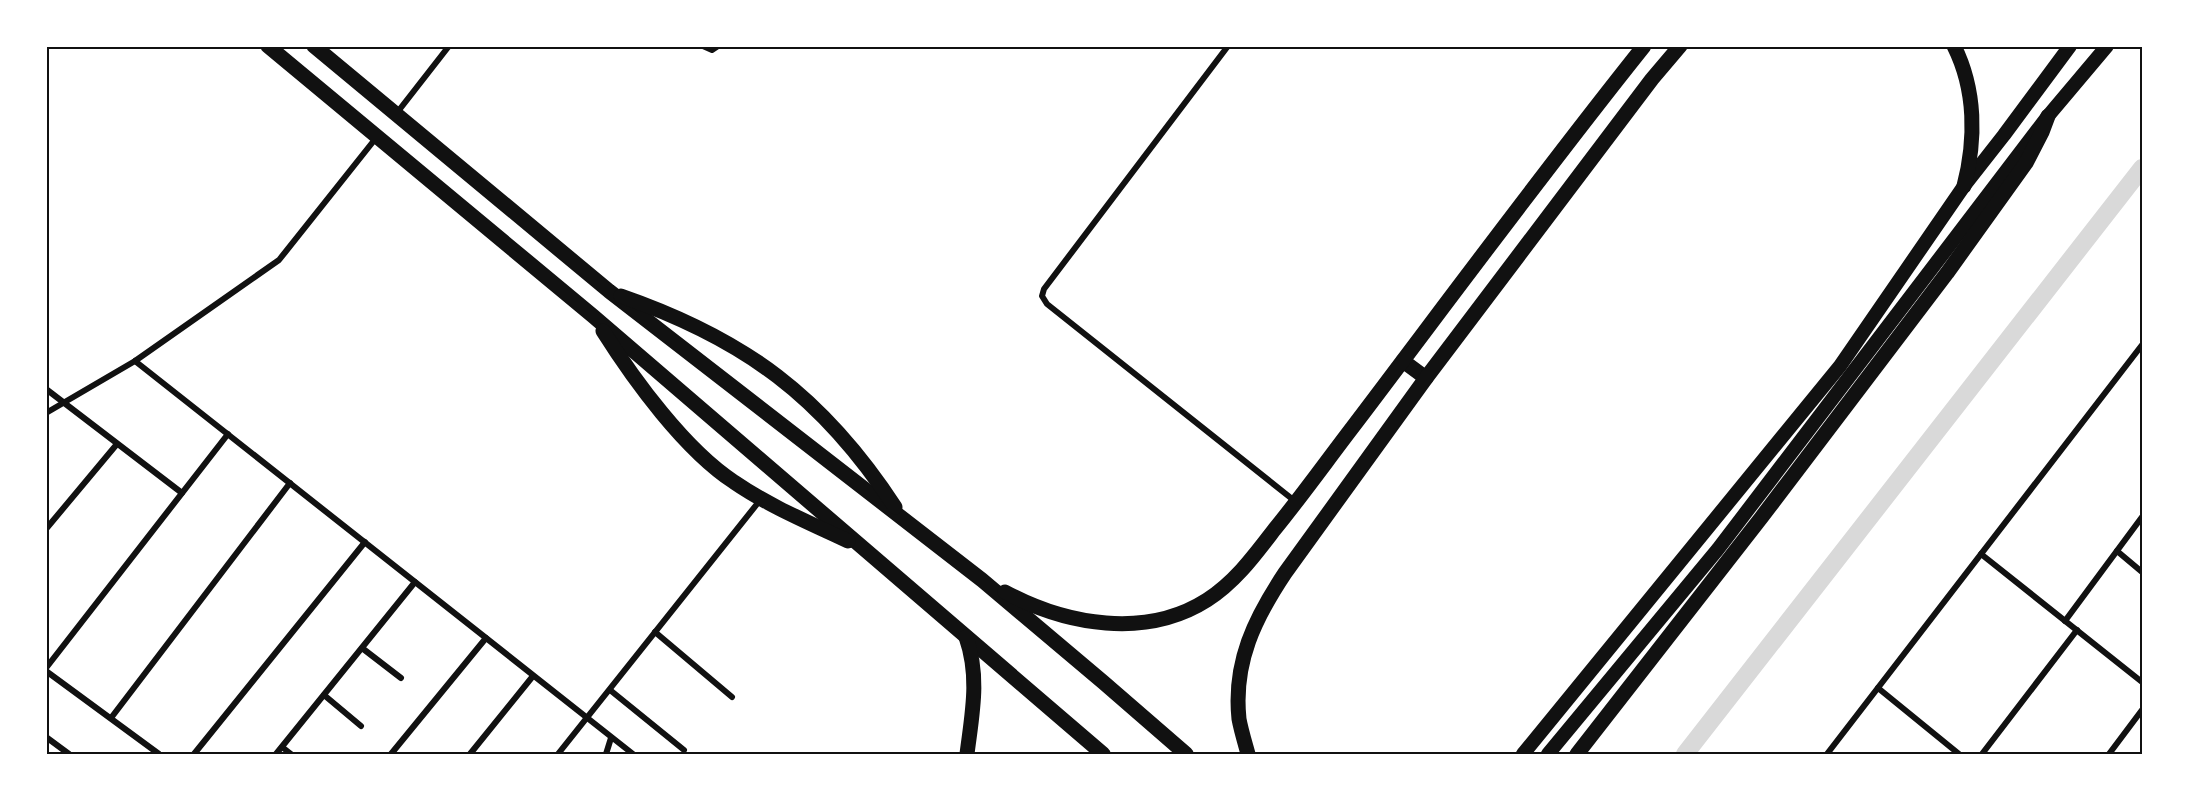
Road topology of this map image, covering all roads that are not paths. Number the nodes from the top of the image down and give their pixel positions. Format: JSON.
{"nodes":[{"id":1,"x":268,"y":46,"type":"edge"},
{"id":2,"x":314,"y":46,"type":"edge"},
{"id":3,"x":449,"y":46,"type":"edge"},
{"id":4,"x":703,"y":46,"type":"edge"},
{"id":5,"x":718,"y":46,"type":"edge"},
{"id":6,"x":1228,"y":46,"type":"edge"},
{"id":7,"x":1644,"y":46,"type":"edge"},
{"id":8,"x":1680,"y":46,"type":"edge"},
{"id":9,"x":1954,"y":46,"type":"edge"},
{"id":10,"x":2070,"y":46,"type":"edge"},
{"id":11,"x":2107,"y":46,"type":"edge"},
{"id":12,"x":396,"y":114,"type":"junction"},
{"id":13,"x":2048,"y":116,"type":"junction"},
{"id":14,"x":378,"y":136,"type":"junction"},
{"id":15,"x":1964,"y":186,"type":"junction"},
{"id":16,"x":609,"y":291,"type":"junction"},
{"id":17,"x":593,"y":316,"type":"junction"},
{"id":18,"x":2142,"y":345,"type":"edge"},
{"id":19,"x":135,"y":361,"type":"junction"},
{"id":20,"x":1403,"y":361,"type":"junction"},
{"id":21,"x":1426,"y":378,"type":"junction"},
{"id":22,"x":46,"y":389,"type":"edge"},
{"id":23,"x":63,"y":403,"type":"junction"},
{"id":24,"x":46,"y":413,"type":"edge"},
{"id":25,"x":228,"y":434,"type":"junction"},
{"id":26,"x":117,"y":444,"type":"junction"},
{"id":27,"x":290,"y":483,"type":"junction"},
{"id":28,"x":182,"y":493,"type":"junction"},
{"id":29,"x":761,"y":498,"type":"junction"},
{"id":30,"x":1296,"y":502,"type":"junction"},
{"id":31,"x":2142,"y":517,"type":"edge"},
{"id":32,"x":901,"y":518,"type":"junction"},
{"id":33,"x":46,"y":529,"type":"edge"},
{"id":34,"x":365,"y":542,"type":"junction"},
{"id":35,"x":868,"y":551,"type":"junction"},
{"id":36,"x":2117,"y":551,"type":"junction"},
{"id":37,"x":1982,"y":554,"type":"junction"},
{"id":38,"x":2142,"y":572,"type":"edge"},
{"id":39,"x":982,"y":580,"type":"junction"},
{"id":40,"x":415,"y":582,"type":"junction"},
{"id":41,"x":2065,"y":621,"type":"junction"},
{"id":42,"x":2077,"y":630,"type":"junction"},
{"id":43,"x":655,"y":632,"type":"junction"},
{"id":44,"x":964,"y":634,"type":"junction"},
{"id":45,"x":486,"y":638,"type":"junction"},
{"id":46,"x":362,"y":648,"type":"junction"},
{"id":47,"x":46,"y":669,"type":"edge"},
{"id":48,"x":533,"y":676,"type":"junction"},
{"id":49,"x":400,"y":678,"type":"dead end"},
{"id":50,"x":2141,"y":678,"type":"edge"},
{"id":51,"x":1878,"y":688,"type":"junction"},
{"id":52,"x":610,"y":690,"type":"junction"},
{"id":53,"x":324,"y":695,"type":"junction"},
{"id":54,"x":732,"y":697,"type":"dead end"},
{"id":55,"x":2142,"y":710,"type":"edge"},
{"id":56,"x":111,"y":718,"type":"junction"},
{"id":57,"x":586,"y":719,"type":"junction"},
{"id":58,"x":361,"y":726,"type":"dead end"},
{"id":59,"x":46,"y":737,"type":"edge"},
{"id":60,"x":611,"y":738,"type":"junction"},
{"id":61,"x":282,"y":747,"type":"junction"},
{"id":62,"x":684,"y":750,"type":"dead end"},
{"id":63,"x":155,"y":753,"type":"edge"},
{"id":64,"x":69,"y":754,"type":"edge"},
{"id":65,"x":194,"y":754,"type":"edge"},
{"id":66,"x":276,"y":754,"type":"edge"},
{"id":67,"x":291,"y":754,"type":"edge"},
{"id":68,"x":391,"y":754,"type":"edge"},
{"id":69,"x":470,"y":754,"type":"edge"},
{"id":70,"x":558,"y":754,"type":"edge"},
{"id":71,"x":606,"y":754,"type":"edge"},
{"id":72,"x":633,"y":754,"type":"edge"},
{"id":73,"x":967,"y":754,"type":"edge"},
{"id":74,"x":1103,"y":754,"type":"edge"},
{"id":75,"x":1186,"y":754,"type":"edge"},
{"id":76,"x":1248,"y":754,"type":"edge"},
{"id":77,"x":1524,"y":754,"type":"edge"},
{"id":78,"x":1548,"y":754,"type":"edge"},
{"id":79,"x":1577,"y":754,"type":"edge"},
{"id":80,"x":1827,"y":754,"type":"edge"},
{"id":81,"x":1959,"y":754,"type":"edge"},
{"id":82,"x":1982,"y":754,"type":"edge"},
{"id":83,"x":2109,"y":754,"type":"edge"}],
"edges":[{"from":1,"to":14,"type":"highway"},
{"from":2,"to":12,"type":"highway"},
{"from":3,"to":12,"type":"street"},
{"from":4,"to":5,"type":"street"},
{"from":6,"to":30,"type":"street"},
{"from":7,"to":20,"type":"highway"},
{"from":8,"to":21,"type":"highway"},
{"from":9,"to":15,"type":"highway"},
{"from":10,"to":15,"type":"main road"},
{"from":11,"to":13,"type":"main road"},
{"from":12,"to":16,"type":"highway"},
{"from":13,"to":78,"type":"main road"},
{"from":13,"to":79,"type":"highway"},
{"from":14,"to":17,"type":"highway"},
{"from":14,"to":19,"type":"street"},
{"from":15,"to":77,"type":"main road"},
{"from":16,"to":32,"type":"highway"},
{"from":16,"to":32,"type":"highway"},
{"from":17,"to":29,"type":"highway"},
{"from":17,"to":35,"type":"highway"},
{"from":18,"to":37,"type":"street"},
{"from":19,"to":23,"type":"street"},
{"from":19,"to":25,"type":"street"},
{"from":20,"to":21,"type":"highway"},
{"from":20,"to":30,"type":"highway"},
{"from":21,"to":76,"type":"highway"},
{"from":22,"to":23,"type":"street"},
{"from":23,"to":24,"type":"street"},
{"from":23,"to":26,"type":"street"},
{"from":25,"to":27,"type":"street"},
{"from":25,"to":28,"type":"street"},
{"from":26,"to":28,"type":"street"},
{"from":26,"to":33,"type":"street"},
{"from":27,"to":34,"type":"street"},
{"from":27,"to":56,"type":"street"},
{"from":28,"to":47,"type":"street"},
{"from":29,"to":35,"type":"highway"},
{"from":29,"to":43,"type":"street"},
{"from":30,"to":39,"type":"highway"},
{"from":31,"to":36,"type":"street"},
{"from":32,"to":39,"type":"highway"},
{"from":34,"to":40,"type":"street"},
{"from":34,"to":65,"type":"street"},
{"from":35,"to":44,"type":"highway"},
{"from":36,"to":38,"type":"street"},
{"from":36,"to":41,"type":"street"},
{"from":37,"to":41,"type":"street"},
{"from":37,"to":51,"type":"street"},
{"from":39,"to":75,"type":"highway"},
{"from":40,"to":45,"type":"street"},
{"from":40,"to":46,"type":"street"},
{"from":41,"to":42,"type":"street"},
{"from":42,"to":50,"type":"street"},
{"from":42,"to":82,"type":"street"},
{"from":43,"to":52,"type":"street"},
{"from":43,"to":54,"type":"street"},
{"from":44,"to":73,"type":"highway"},
{"from":44,"to":74,"type":"highway"},
{"from":45,"to":48,"type":"street"},
{"from":45,"to":68,"type":"street"},
{"from":46,"to":49,"type":"street"},
{"from":46,"to":53,"type":"street"},
{"from":47,"to":56,"type":"street"},
{"from":48,"to":57,"type":"street"},
{"from":48,"to":69,"type":"street"},
{"from":51,"to":80,"type":"street"},
{"from":51,"to":81,"type":"street"},
{"from":52,"to":57,"type":"street"},
{"from":52,"to":62,"type":"street"},
{"from":53,"to":58,"type":"street"},
{"from":53,"to":61,"type":"street"},
{"from":55,"to":83,"type":"street"},
{"from":56,"to":63,"type":"street"},
{"from":57,"to":60,"type":"street"},
{"from":57,"to":70,"type":"street"},
{"from":59,"to":64,"type":"street"},
{"from":60,"to":71,"type":"street"},
{"from":60,"to":72,"type":"street"},
{"from":61,"to":66,"type":"street"},
{"from":61,"to":67,"type":"street"}]}
